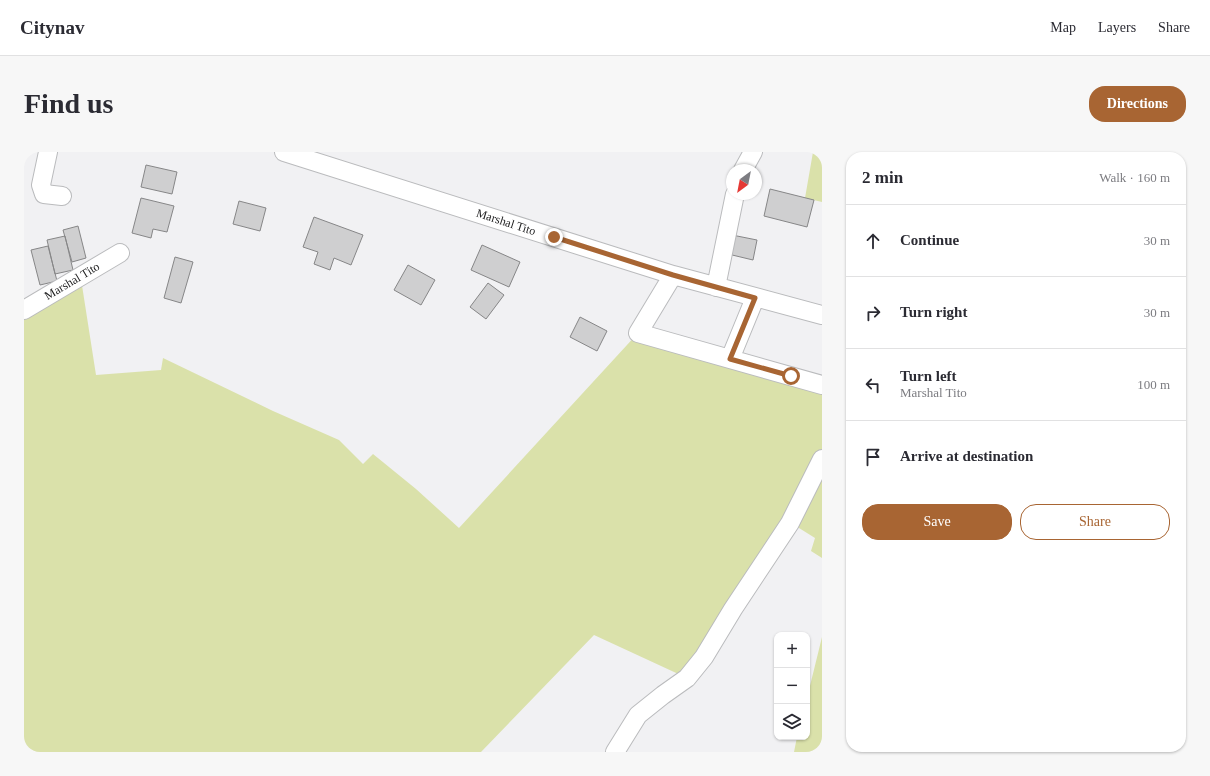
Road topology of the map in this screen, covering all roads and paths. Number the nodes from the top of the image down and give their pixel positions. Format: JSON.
{"nodes":[{"id":1,"x":48,"y":152,"type":"edge"},
{"id":2,"x":284,"y":152,"type":"edge"},
{"id":3,"x":753,"y":152,"type":"edge"},
{"id":4,"x":746,"y":164,"type":"edge"},
{"id":5,"x":62,"y":196,"type":"dead end"},
{"id":6,"x":734,"y":200,"type":"edge"},
{"id":7,"x":120,"y":253,"type":"dead end"},
{"id":8,"x":673,"y":275,"type":"junction"},
{"id":9,"x":716,"y":287,"type":"junction"},
{"id":10,"x":755,"y":298,"type":"junction"},
{"id":11,"x":24,"y":310,"type":"edge"},
{"id":12,"x":822,"y":315,"type":"edge"},
{"id":13,"x":730,"y":359,"type":"junction"},
{"id":14,"x":822,"y":385,"type":"edge"},
{"id":15,"x":822,"y":458,"type":"edge"},
{"id":16,"x":614,"y":752,"type":"edge"}],
"edges":[{"from":1,"to":5,"type":"street"},
{"from":2,"to":8,"type":"street","name":"Marshal Tito"},
{"from":3,"to":4,"type":"street"},
{"from":6,"to":9,"type":"street"},
{"from":7,"to":11,"type":"street","name":"Marshal Tito"},
{"from":8,"to":9,"type":"street","name":"Marshal Tito"},
{"from":8,"to":13,"type":"street"},
{"from":9,"to":10,"type":"street","name":"Marshal Tito"},
{"from":10,"to":12,"type":"street","name":"Marshal Tito"},
{"from":10,"to":13,"type":"street"},
{"from":13,"to":14,"type":"street"},
{"from":15,"to":16,"type":"street"}]}
